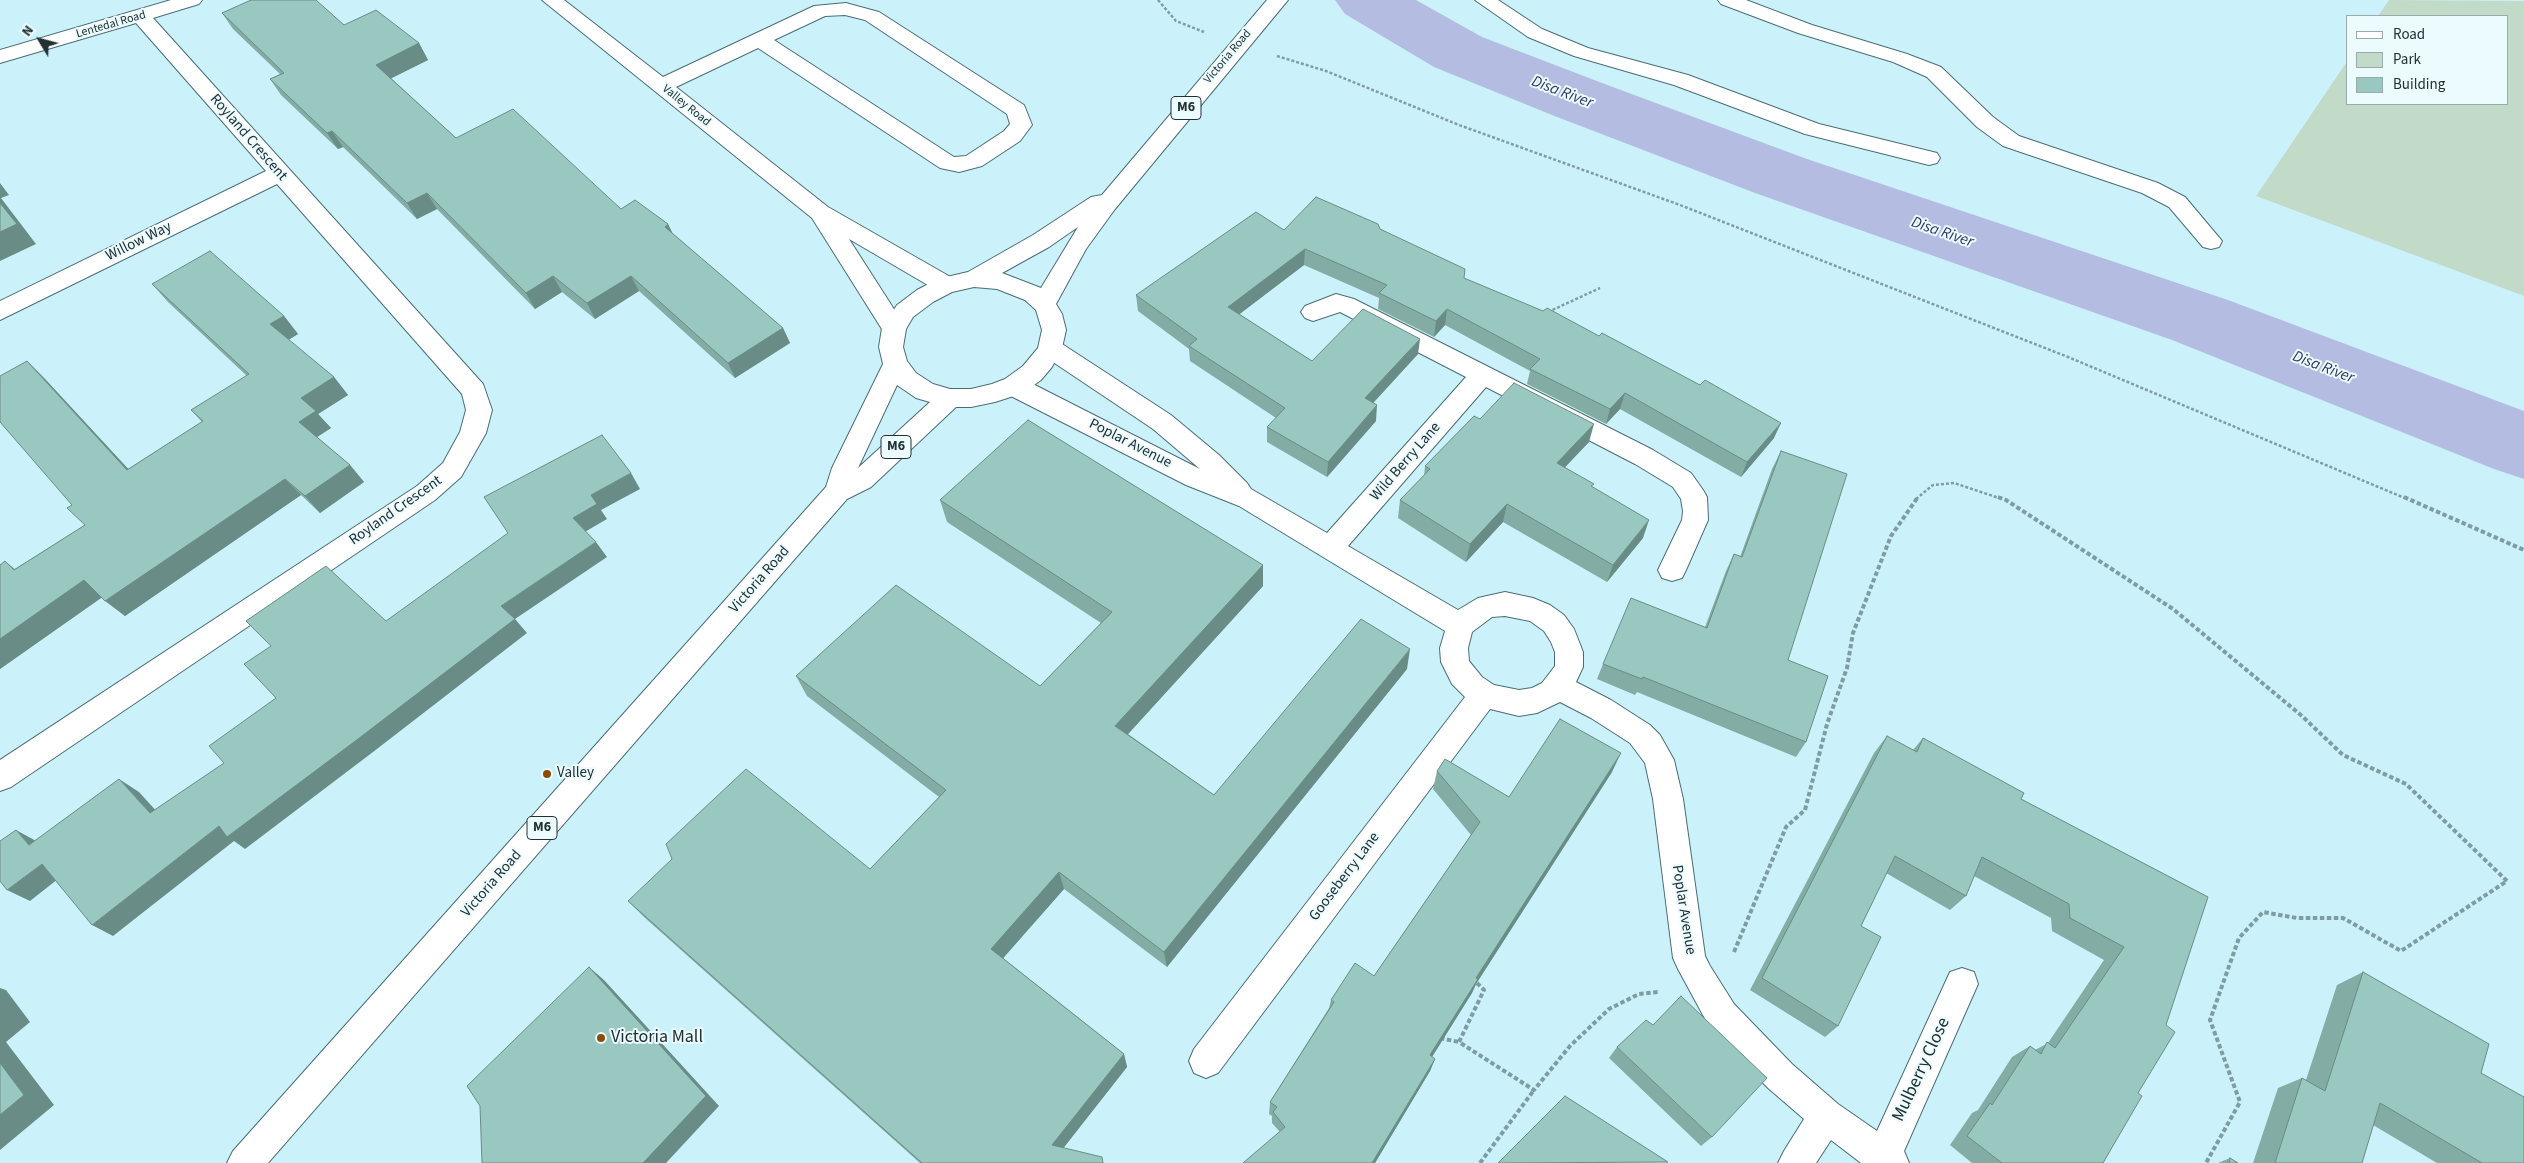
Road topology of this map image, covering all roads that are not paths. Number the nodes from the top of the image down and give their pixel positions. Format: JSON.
{"nodes":[{"id":1,"x":192,"y":0,"type":"edge"},
{"id":2,"x":552,"y":0,"type":"edge"},
{"id":3,"x":1278,"y":0,"type":"edge"},
{"id":4,"x":1485,"y":0,"type":"edge"},
{"id":5,"x":1728,"y":0,"type":"edge"},
{"id":6,"x":141,"y":16,"type":"junction"},
{"id":7,"x":760,"y":40,"type":"junction"},
{"id":8,"x":0,"y":57,"type":"edge"},
{"id":9,"x":661,"y":86,"type":"junction"},
{"id":10,"x":1929,"y":158,"type":"dead end"},
{"id":11,"x":279,"y":174,"type":"junction"},
{"id":12,"x":1122,"y":184,"type":"junction"},
{"id":13,"x":820,"y":212,"type":"junction"},
{"id":14,"x":2211,"y":241,"type":"dead end"},
{"id":15,"x":974,"y":279,"type":"junction"},
{"id":16,"x":946,"y":285,"type":"junction"},
{"id":17,"x":1044,"y":304,"type":"junction"},
{"id":18,"x":0,"y":311,"type":"edge"},
{"id":19,"x":1313,"y":312,"type":"dead end"},
{"id":20,"x":894,"y":328,"type":"junction"},
{"id":21,"x":1050,"y":348,"type":"junction"},
{"id":22,"x":896,"y":364,"type":"junction"},
{"id":23,"x":1482,"y":375,"type":"junction"},
{"id":24,"x":1014,"y":386,"type":"junction"},
{"id":25,"x":950,"y":398,"type":"junction"},
{"id":26,"x":838,"y":492,"type":"junction"},
{"id":27,"x":1248,"y":500,"type":"junction"},
{"id":28,"x":1330,"y":548,"type":"junction"},
{"id":29,"x":1672,"y":570,"type":"dead end"},
{"id":30,"x":1460,"y":626,"type":"junction"},
{"id":31,"x":1557,"y":687,"type":"junction"},
{"id":32,"x":1484,"y":694,"type":"junction"},
{"id":33,"x":0,"y":777,"type":"edge"},
{"id":34,"x":1962,"y":984,"type":"dead end"},
{"id":35,"x":1206,"y":1061,"type":"dead end"},
{"id":36,"x":1826,"y":1116,"type":"junction"},
{"id":37,"x":1887,"y":1160,"type":"edge"},
{"id":38,"x":245,"y":1163,"type":"edge"},
{"id":39,"x":1796,"y":1163,"type":"edge"}],
"edges":[{"from":1,"to":6,"type":"street","name":"Lentedal Road"},
{"from":2,"to":9,"type":"street","name":"Valley Road"},
{"from":3,"to":12,"type":"street","name":"Victoria Road","number":"M6"},
{"from":4,"to":10,"type":"street"},
{"from":5,"to":14,"type":"street"},
{"from":6,"to":8,"type":"street","name":"Lentedal Road"},
{"from":6,"to":11,"type":"street","name":"Royland Crescent"},
{"from":7,"to":7,"type":"street"},
{"from":7,"to":9,"type":"street"},
{"from":9,"to":13,"type":"street","name":"Valley Road"},
{"from":11,"to":18,"type":"street","name":"Willow Way"},
{"from":11,"to":33,"type":"street","name":"Royland Crescent"},
{"from":12,"to":15,"type":"street","name":"Victoria Road","number":"M6"},
{"from":12,"to":17,"type":"street","name":"Victoria Road","number":"M6"},
{"from":13,"to":16,"type":"street","name":"Valley Road"},
{"from":13,"to":20,"type":"street","name":"Valley Road"},
{"from":15,"to":16,"type":"street","name":"Victoria Road","number":"M6"},
{"from":15,"to":17,"type":"street","name":"Victoria Road","number":"M6"},
{"from":16,"to":20,"type":"street","name":"Victoria Road","number":"M6"},
{"from":17,"to":21,"type":"street"},
{"from":19,"to":23,"type":"street"},
{"from":20,"to":22,"type":"street"},
{"from":21,"to":24,"type":"street"},
{"from":21,"to":27,"type":"street","name":"Poplar Avenue"},
{"from":22,"to":25,"type":"street"},
{"from":22,"to":26,"type":"street","name":"Victoria Road","number":"M6"},
{"from":23,"to":28,"type":"street","name":"Wild Berry Lane"},
{"from":23,"to":29,"type":"street"},
{"from":24,"to":25,"type":"street"},
{"from":24,"to":27,"type":"street","name":"Poplar Avenue"},
{"from":25,"to":26,"type":"street","name":"Victoria Road","number":"M6"},
{"from":26,"to":38,"type":"street","name":"Victoria Road","number":"M6"},
{"from":27,"to":28,"type":"street","name":"Poplar Avenue"},
{"from":28,"to":30,"type":"street","name":"Poplar Avenue"},
{"from":30,"to":31,"type":"street"},
{"from":30,"to":32,"type":"street"},
{"from":31,"to":32,"type":"street"},
{"from":31,"to":36,"type":"street","name":"Poplar Avenue"},
{"from":32,"to":35,"type":"street","name":"Gooseberry Lane"},
{"from":34,"to":37,"type":"street","name":"Mulberry Close"},
{"from":36,"to":37,"type":"street","name":"Poplar Avenue"},
{"from":36,"to":39,"type":"street"}]}
